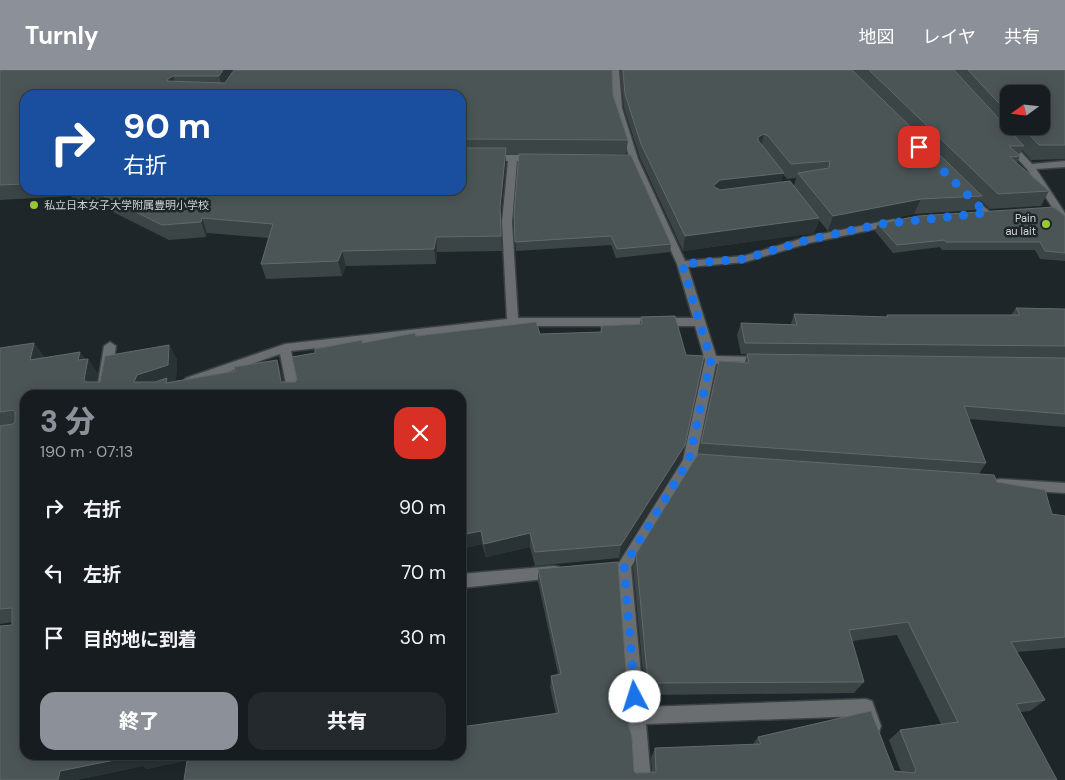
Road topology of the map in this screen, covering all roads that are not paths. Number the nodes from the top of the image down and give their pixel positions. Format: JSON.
{"nodes":[{"id":1,"x":611,"y":74,"type":"edge"},
{"id":2,"x":1004,"y":138,"type":"edge"},
{"id":3,"x":466,"y":158,"type":"edge"},
{"id":4,"x":512,"y":158,"type":"junction"},
{"id":5,"x":541,"y":158,"type":"edge"},
{"id":6,"x":1065,"y":164,"type":"edge"},
{"id":7,"x":1030,"y":167,"type":"junction"},
{"id":8,"x":958,"y":185,"type":"edge"},
{"id":9,"x":968,"y":214,"type":"edge"},
{"id":10,"x":906,"y":220,"type":"edge"},
{"id":11,"x":1065,"y":220,"type":"edge"},
{"id":12,"x":682,"y":264,"type":"junction"},
{"id":13,"x":513,"y":322,"type":"junction"},
{"id":14,"x":701,"y":322,"type":"junction"},
{"id":15,"x":110,"y":346,"type":"dead end"},
{"id":16,"x":286,"y":348,"type":"junction"},
{"id":17,"x":711,"y":360,"type":"junction"},
{"id":18,"x":770,"y":361,"type":"edge"},
{"id":19,"x":177,"y":386,"type":"edge"},
{"id":20,"x":103,"y":390,"type":"edge"},
{"id":21,"x":293,"y":390,"type":"edge"},
{"id":22,"x":986,"y":482,"type":"edge"},
{"id":23,"x":1065,"y":488,"type":"edge"},
{"id":24,"x":566,"y":571,"type":"edge"},
{"id":25,"x":466,"y":581,"type":"edge"},
{"id":26,"x":637,"y":716,"type":"junction"},
{"id":27,"x":880,"y":744,"type":"edge"},
{"id":28,"x":642,"y":780,"type":"edge"}],
"edges":[{"from":1,"to":12,"type":"street"},
{"from":2,"to":7,"type":"street"},
{"from":3,"to":4,"type":"street"},
{"from":4,"to":5,"type":"street"},
{"from":4,"to":13,"type":"street"},
{"from":6,"to":7,"type":"street"},
{"from":7,"to":11,"type":"street"},
{"from":8,"to":9,"type":"street"},
{"from":10,"to":12,"type":"street"},
{"from":12,"to":14,"type":"street"},
{"from":13,"to":14,"type":"street"},
{"from":13,"to":16,"type":"street"},
{"from":14,"to":17,"type":"street"},
{"from":15,"to":20,"type":"street"},
{"from":16,"to":19,"type":"street"},
{"from":16,"to":21,"type":"street"},
{"from":17,"to":18,"type":"street"},
{"from":17,"to":26,"type":"street"},
{"from":22,"to":23,"type":"street"},
{"from":24,"to":25,"type":"street"},
{"from":26,"to":27,"type":"street"},
{"from":26,"to":28,"type":"street"}]}
